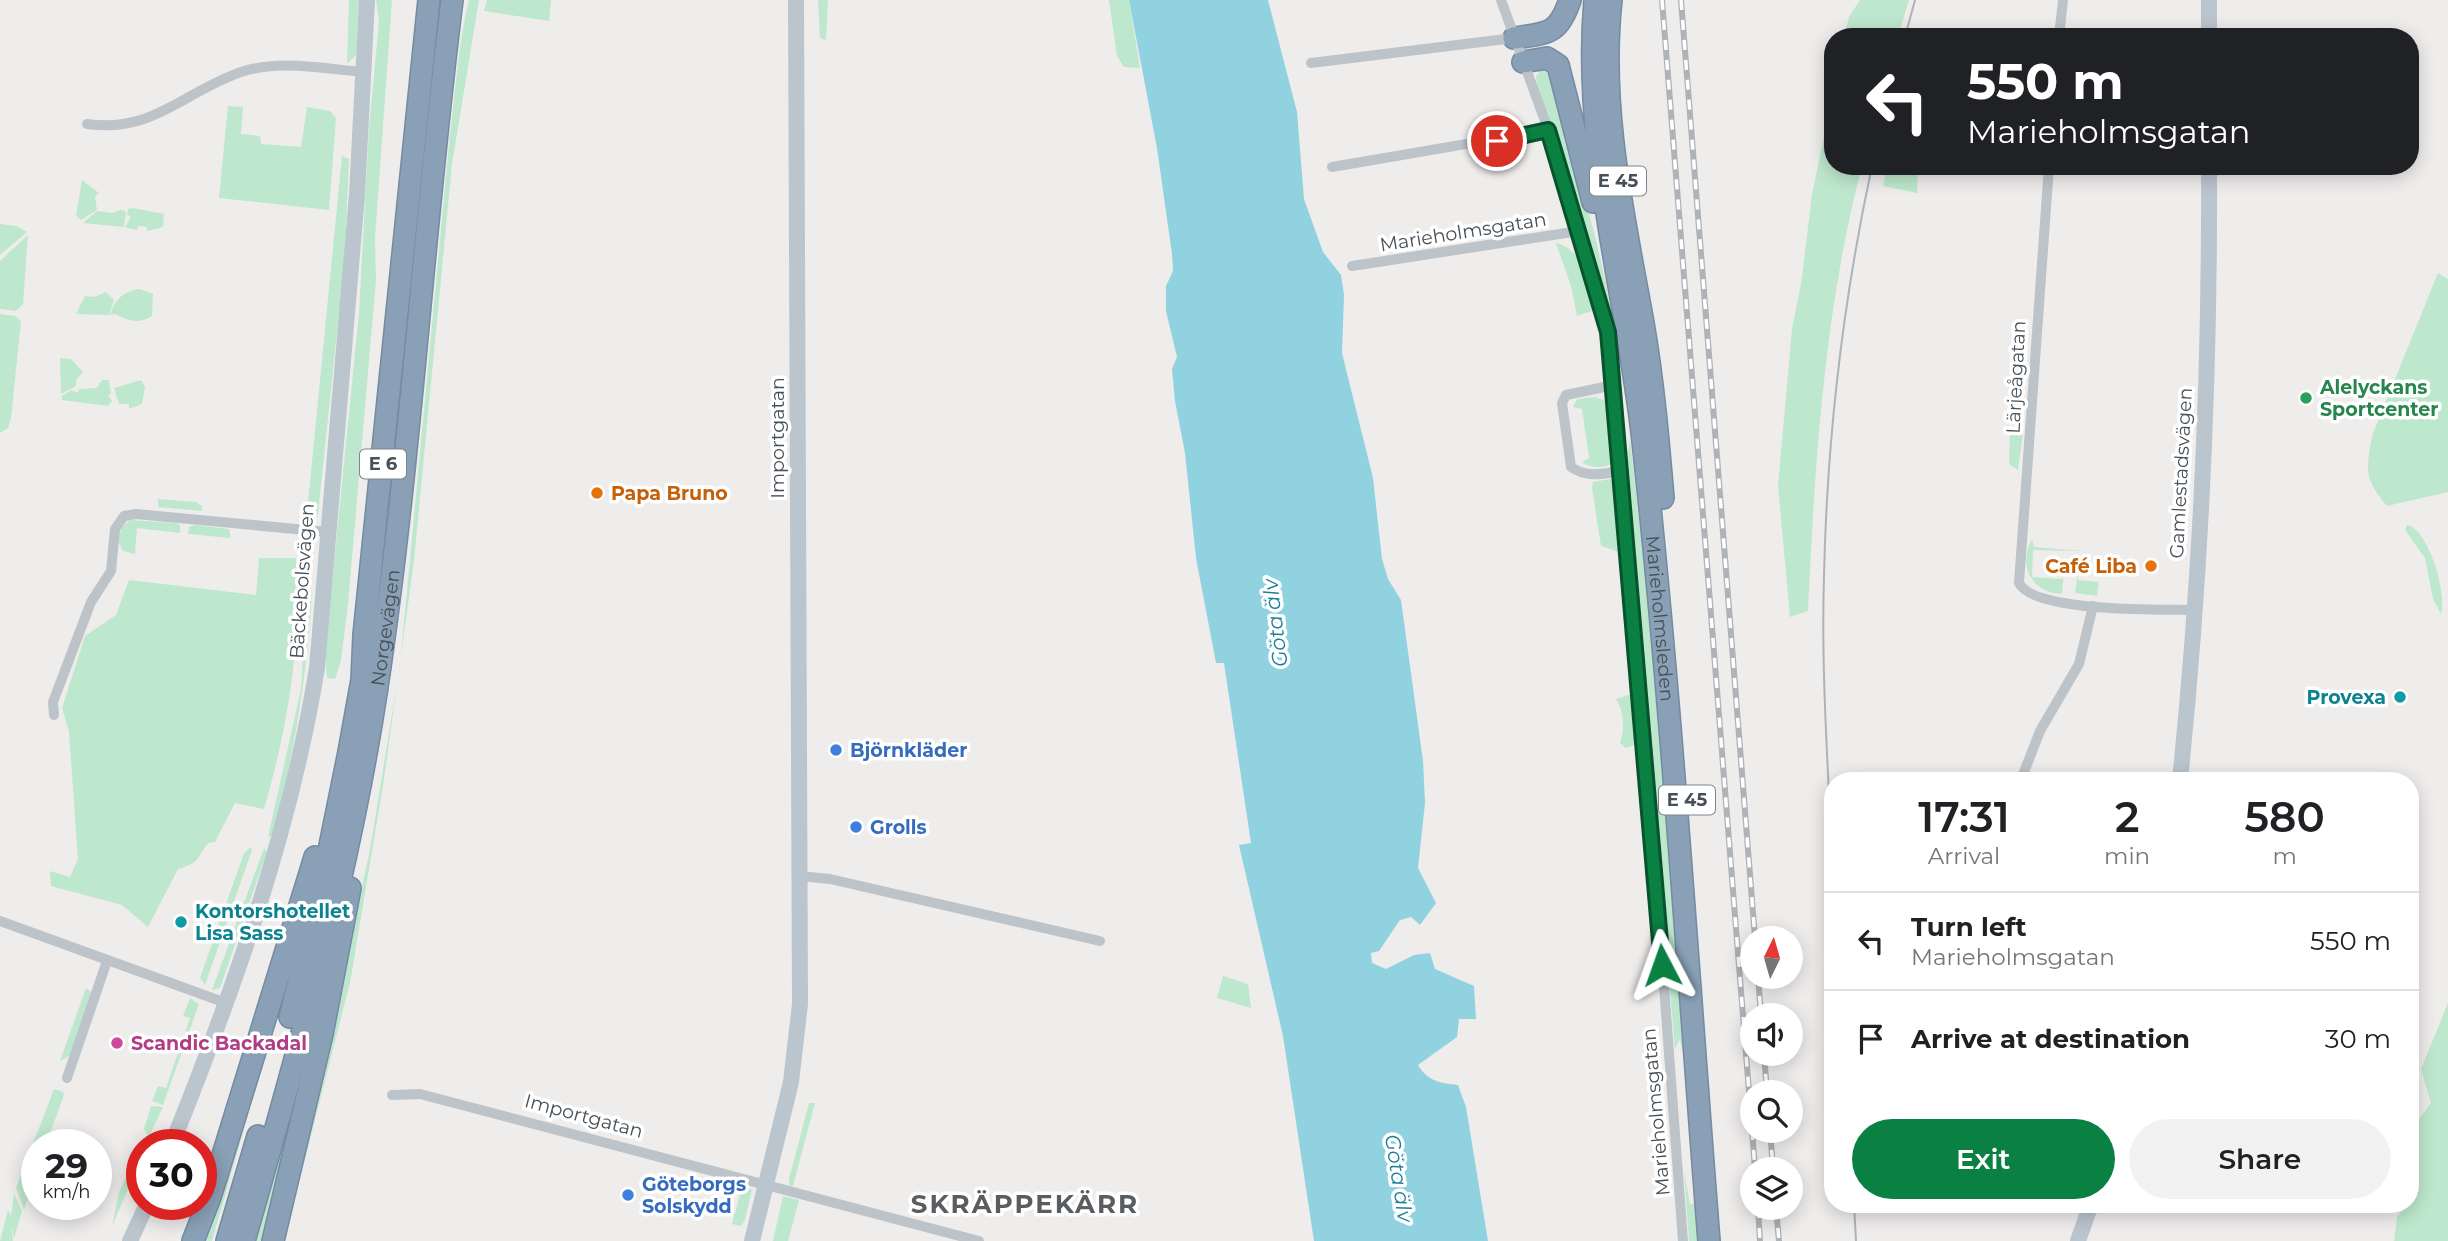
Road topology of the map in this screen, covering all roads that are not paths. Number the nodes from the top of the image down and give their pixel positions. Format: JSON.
{"nodes":[{"id":1,"x":367,"y":0,"type":"edge"},
{"id":2,"x":414,"y":0,"type":"edge"},
{"id":3,"x":429,"y":0,"type":"edge"},
{"id":4,"x":452,"y":0,"type":"edge"},
{"id":5,"x":463,"y":0,"type":"edge"},
{"id":6,"x":796,"y":0,"type":"edge"},
{"id":7,"x":1502,"y":0,"type":"edge"},
{"id":8,"x":1570,"y":0,"type":"edge"},
{"id":9,"x":1595,"y":0,"type":"edge"},
{"id":10,"x":1611,"y":0,"type":"edge"},
{"id":11,"x":2063,"y":0,"type":"edge"},
{"id":12,"x":2209,"y":0,"type":"edge"},
{"id":13,"x":2060,"y":28,"type":"edge"},
{"id":14,"x":2209,"y":28,"type":"edge"},
{"id":15,"x":1514,"y":38,"type":"junction"},
{"id":16,"x":423,"y":56,"type":"junction"},
{"id":17,"x":1523,"y":62,"type":"junction"},
{"id":18,"x":1311,"y":63,"type":"dead end"},
{"id":19,"x":364,"y":72,"type":"junction"},
{"id":20,"x":87,"y":124,"type":"dead end"},
{"id":21,"x":1548,"y":130,"type":"junction"},
{"id":22,"x":435,"y":131,"type":"junction"},
{"id":23,"x":1332,"y":167,"type":"dead end"},
{"id":24,"x":2048,"y":175,"type":"edge"},
{"id":25,"x":2209,"y":175,"type":"edge"},
{"id":26,"x":1579,"y":231,"type":"junction"},
{"id":27,"x":1352,"y":266,"type":"dead end"},
{"id":28,"x":1616,"y":279,"type":"junction"},
{"id":29,"x":1614,"y":385,"type":"junction"},
{"id":30,"x":1621,"y":471,"type":"junction"},
{"id":31,"x":327,"y":532,"type":"junction"},
{"id":32,"x":2093,"y":606,"type":"junction"},
{"id":33,"x":2196,"y":610,"type":"junction"},
{"id":34,"x":54,"y":715,"type":"dead end"},
{"id":35,"x":349,"y":752,"type":"junction"},
{"id":36,"x":2024,"y":772,"type":"edge"},
{"id":37,"x":2181,"y":772,"type":"edge"},
{"id":38,"x":358,"y":799,"type":"junction"},
{"id":39,"x":800,"y":876,"type":"junction"},
{"id":40,"x":0,"y":921,"type":"edge"},
{"id":41,"x":1100,"y":941,"type":"dead end"},
{"id":42,"x":107,"y":961,"type":"junction"},
{"id":43,"x":226,"y":1003,"type":"junction"},
{"id":44,"x":67,"y":1078,"type":"dead end"},
{"id":45,"x":392,"y":1095,"type":"dead end"},
{"id":46,"x":178,"y":1129,"type":"edge"},
{"id":47,"x":766,"y":1185,"type":"junction"},
{"id":48,"x":2087,"y":1213,"type":"edge"},
{"id":49,"x":140,"y":1220,"type":"edge"},
{"id":50,"x":130,"y":1241,"type":"edge"},
{"id":51,"x":192,"y":1241,"type":"edge"},
{"id":52,"x":228,"y":1241,"type":"edge"},
{"id":53,"x":244,"y":1241,"type":"edge"},
{"id":54,"x":274,"y":1241,"type":"edge"},
{"id":55,"x":752,"y":1241,"type":"edge"},
{"id":56,"x":979,"y":1241,"type":"edge"},
{"id":57,"x":1683,"y":1241,"type":"edge"},
{"id":58,"x":1709,"y":1241,"type":"edge"},
{"id":59,"x":1723,"y":1241,"type":"edge"},
{"id":60,"x":2078,"y":1241,"type":"edge"}],
"edges":[{"from":1,"to":19,"type":"street","name":"Bäckebolsvägen"},
{"from":2,"to":16,"type":"highway"},
{"from":3,"to":16,"type":"highway","name":"Norgevägen","number":"E 6"},
{"from":4,"to":22,"type":"highway","name":"Norgevägen","number":"E 6"},
{"from":5,"to":22,"type":"highway"},
{"from":6,"to":39,"type":"street","name":"Importgatan"},
{"from":7,"to":15,"type":"street","name":"Marieholmsgatan"},
{"from":8,"to":15,"type":"highway"},
{"from":9,"to":28,"type":"highway","name":"Marieholmsleden","number":"E 45"},
{"from":10,"to":59,"type":"highway","name":"Marieholmsleden","number":"E 45"},
{"from":11,"to":13,"type":"street"},
{"from":12,"to":14,"type":"street"},
{"from":15,"to":17,"type":"street","name":"Marieholmsgatan"},
{"from":15,"to":18,"type":"street"},
{"from":16,"to":35,"type":"highway","name":"Norgevägen","number":"E 6"},
{"from":17,"to":21,"type":"street","name":"Marieholmsgatan"},
{"from":17,"to":28,"type":"highway"},
{"from":19,"to":20,"type":"street"},
{"from":19,"to":31,"type":"street","name":"Bäckebolsvägen"},
{"from":21,"to":23,"type":"street"},
{"from":21,"to":26,"type":"street","name":"Marieholmsgatan"},
{"from":22,"to":38,"type":"highway","name":"Norgevägen","number":"E 6"},
{"from":24,"to":32,"type":"street","name":"Lärjeågatan"},
{"from":25,"to":33,"type":"street","name":"Gamlestadsvägen"},
{"from":26,"to":27,"type":"street","name":"Marieholmsgatan"},
{"from":26,"to":29,"type":"street","name":"Marieholmsgatan"},
{"from":28,"to":58,"type":"highway","name":"Marieholmsleden","number":"E 45"},
{"from":29,"to":30,"type":"street","name":"Marieholmsgatan"},
{"from":29,"to":30,"type":"street"},
{"from":30,"to":57,"type":"street","name":"Marieholmsgatan"},
{"from":31,"to":34,"type":"street"},
{"from":31,"to":43,"type":"street","name":"Bäckebolsvägen"},
{"from":32,"to":33,"type":"street"},
{"from":32,"to":36,"type":"street"},
{"from":33,"to":37,"type":"street","name":"Gamlestadsvägen"},
{"from":35,"to":51,"type":"highway"},
{"from":35,"to":52,"type":"highway","name":"Norgevägen","number":"E 6"},
{"from":38,"to":53,"type":"highway","name":"Norgevägen","number":"E 6"},
{"from":38,"to":54,"type":"highway"},
{"from":39,"to":41,"type":"street"},
{"from":39,"to":47,"type":"street","name":"Importgatan"},
{"from":40,"to":42,"type":"street"},
{"from":42,"to":43,"type":"street"},
{"from":42,"to":44,"type":"street"},
{"from":43,"to":46,"type":"street","name":"Bäckebolsvägen"},
{"from":45,"to":47,"type":"street","name":"Importgatan"},
{"from":47,"to":55,"type":"street","name":"Importgatan"},
{"from":47,"to":56,"type":"street"},
{"from":48,"to":60,"type":"street"},
{"from":49,"to":50,"type":"street"}]}
